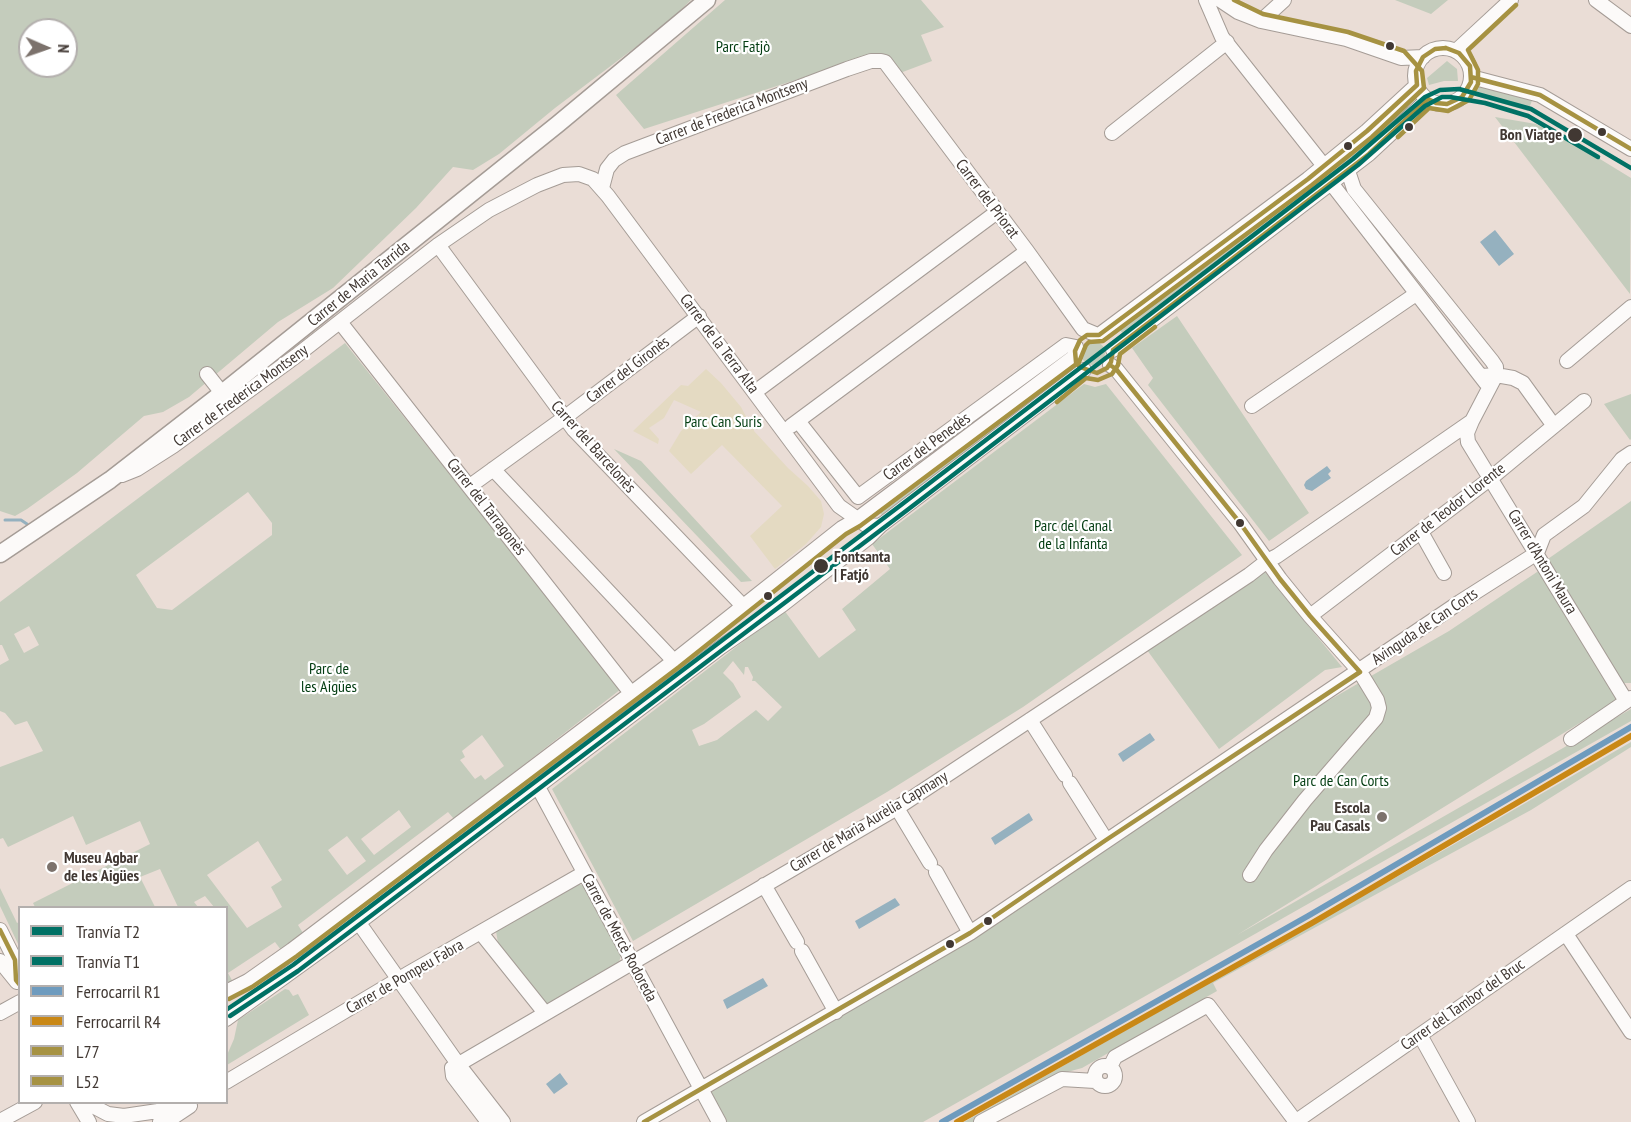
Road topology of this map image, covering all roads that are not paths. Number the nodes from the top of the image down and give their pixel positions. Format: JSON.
{"nodes":[{"id":1,"x":707,"y":0,"type":"edge"},
{"id":2,"x":1206,"y":0,"type":"edge"},
{"id":3,"x":1220,"y":0,"type":"edge"},
{"id":4,"x":1284,"y":0,"type":"edge"},
{"id":5,"x":1511,"y":0,"type":"edge"},
{"id":6,"x":1596,"y":0,"type":"edge"},
{"id":7,"x":1237,"y":11,"type":"junction"},
{"id":8,"x":1261,"y":21,"type":"junction"},
{"id":9,"x":1631,"y":26,"type":"edge"},
{"id":10,"x":1227,"y":42,"type":"junction"},
{"id":11,"x":1456,"y":51,"type":"junction"},
{"id":12,"x":1423,"y":57,"type":"junction"},
{"id":13,"x":1401,"y":58,"type":"junction"},
{"id":14,"x":881,"y":61,"type":"joint"},
{"id":15,"x":1471,"y":77,"type":"junction"},
{"id":16,"x":1416,"y":80,"type":"junction"},
{"id":17,"x":1428,"y":99,"type":"junction"},
{"id":18,"x":1112,"y":134,"type":"dead end"},
{"id":19,"x":1631,"y":149,"type":"edge"},
{"id":20,"x":1324,"y":166,"type":"junction"},
{"id":21,"x":579,"y":174,"type":"joint"},
{"id":22,"x":1350,"y":177,"type":"junction"},
{"id":23,"x":602,"y":188,"type":"junction"},
{"id":24,"x":1335,"y":188,"type":"junction"},
{"id":25,"x":997,"y":212,"type":"junction"},
{"id":26,"x":438,"y":245,"type":"junction"},
{"id":27,"x":1027,"y":251,"type":"junction"},
{"id":28,"x":1416,"y":294,"type":"junction"},
{"id":29,"x":1631,"y":307,"type":"edge"},
{"id":30,"x":699,"y":316,"type":"junction"},
{"id":31,"x":340,"y":322,"type":"junction"},
{"id":32,"x":1097,"y":334,"type":"junction"},
{"id":33,"x":1113,"y":350,"type":"junction"},
{"id":34,"x":1075,"y":351,"type":"junction"},
{"id":35,"x":1567,"y":362,"type":"dead end"},
{"id":36,"x":1110,"y":365,"type":"junction"},
{"id":37,"x":1084,"y":370,"type":"junction"},
{"id":38,"x":207,"y":374,"type":"dead end"},
{"id":39,"x":1489,"y":376,"type":"junction"},
{"id":40,"x":755,"y":392,"type":"junction"},
{"id":41,"x":222,"y":393,"type":"junction"},
{"id":42,"x":1584,"y":401,"type":"dead end"},
{"id":43,"x":1252,"y":406,"type":"dead end"},
{"id":44,"x":564,"y":418,"type":"junction"},
{"id":45,"x":798,"y":421,"type":"junction"},
{"id":46,"x":1472,"y":421,"type":"junction"},
{"id":47,"x":1554,"y":426,"type":"junction"},
{"id":48,"x":784,"y":431,"type":"junction"},
{"id":49,"x":1631,"y":453,"type":"edge"},
{"id":50,"x":493,"y":469,"type":"junction"},
{"id":51,"x":1491,"y":478,"type":"junction"},
{"id":52,"x":110,"y":480,"type":"junction"},
{"id":53,"x":470,"y":486,"type":"junction"},
{"id":54,"x":856,"y":520,"type":"junction"},
{"id":55,"x":880,"y":526,"type":"junction"},
{"id":56,"x":1421,"y":532,"type":"junction"},
{"id":57,"x":1537,"y":553,"type":"junction"},
{"id":58,"x":0,"y":554,"type":"edge"},
{"id":59,"x":1267,"y":561,"type":"junction"},
{"id":60,"x":1444,"y":573,"type":"dead end"},
{"id":61,"x":742,"y":606,"type":"junction"},
{"id":62,"x":1310,"y":616,"type":"junction"},
{"id":63,"x":674,"y":660,"type":"junction"},
{"id":64,"x":1360,"y":672,"type":"junction"},
{"id":65,"x":631,"y":693,"type":"junction"},
{"id":66,"x":1628,"y":700,"type":"edge"},
{"id":67,"x":1030,"y":720,"type":"junction"},
{"id":68,"x":1571,"y":739,"type":"dead end"},
{"id":69,"x":538,"y":787,"type":"junction"},
{"id":70,"x":897,"y":808,"type":"junction"},
{"id":71,"x":1106,"y":840,"type":"junction"},
{"id":72,"x":584,"y":873,"type":"junction"},
{"id":73,"x":1250,"y":875,"type":"dead end"},
{"id":74,"x":764,"y":885,"type":"junction"},
{"id":75,"x":1631,"y":888,"type":"edge"},
{"id":76,"x":358,"y":922,"type":"junction"},
{"id":77,"x":0,"y":930,"type":"edge"},
{"id":78,"x":482,"y":933,"type":"junction"},
{"id":79,"x":970,"y":933,"type":"junction"},
{"id":80,"x":1566,"y":934,"type":"junction"},
{"id":81,"x":0,"y":961,"type":"edge"},
{"id":82,"x":633,"y":964,"type":"junction"},
{"id":83,"x":398,"y":980,"type":"junction"},
{"id":84,"x":18,"y":983,"type":"edge"},
{"id":85,"x":228,"y":991,"type":"edge"},
{"id":86,"x":18,"y":1003,"type":"edge"},
{"id":87,"x":836,"y":1012,"type":"junction"},
{"id":88,"x":0,"y":1013,"type":"edge"},
{"id":89,"x":545,"y":1013,"type":"junction"},
{"id":90,"x":228,"y":1018,"type":"edge"},
{"id":91,"x":1631,"y":1032,"type":"edge"},
{"id":92,"x":1420,"y":1035,"type":"junction"},
{"id":93,"x":458,"y":1064,"type":"junction"},
{"id":94,"x":228,"y":1081,"type":"edge"},
{"id":95,"x":701,"y":1089,"type":"junction"},
{"id":96,"x":31,"y":1104,"type":"edge"},
{"id":97,"x":75,"y":1104,"type":"edge"},
{"id":98,"x":76,"y":1104,"type":"edge"},
{"id":99,"x":89,"y":1104,"type":"edge"},
{"id":100,"x":180,"y":1104,"type":"edge"},
{"id":101,"x":192,"y":1104,"type":"edge"},
{"id":102,"x":103,"y":1112,"type":"edge"},
{"id":103,"x":0,"y":1121,"type":"edge"},
{"id":104,"x":78,"y":1122,"type":"edge"},
{"id":105,"x":89,"y":1122,"type":"edge"},
{"id":106,"x":160,"y":1122,"type":"edge"},
{"id":107,"x":488,"y":1122,"type":"edge"},
{"id":108,"x":502,"y":1122,"type":"edge"},
{"id":109,"x":644,"y":1122,"type":"edge"},
{"id":110,"x":719,"y":1122,"type":"edge"},
{"id":111,"x":981,"y":1122,"type":"edge"},
{"id":112,"x":1296,"y":1122,"type":"edge"},
{"id":113,"x":1468,"y":1122,"type":"edge"}],
"edges":[{"from":1,"to":41,"type":"main road","name":"Carrer de Maria Tarrida"},
{"from":2,"to":10,"type":"street"},
{"from":3,"to":7,"type":"street"},
{"from":4,"to":8,"type":"street"},
{"from":5,"to":11,"type":"street"},
{"from":6,"to":9,"type":"street"},
{"from":7,"to":8,"type":"street"},
{"from":7,"to":10,"type":"street"},
{"from":8,"to":13,"type":"street"},
{"from":10,"to":18,"type":"street"},
{"from":10,"to":20,"type":"street"},
{"from":11,"to":12,"type":"street"},
{"from":11,"to":15,"type":"street"},
{"from":12,"to":13,"type":"street"},
{"from":12,"to":16,"type":"street"},
{"from":13,"to":16,"type":"street"},
{"from":14,"to":23,"type":"street","name":"Carrer de Frederica Montseny"},
{"from":14,"to":25,"type":"street","name":"Carrer del Priorat"},
{"from":15,"to":17,"type":"street"},
{"from":15,"to":19,"type":"street"},
{"from":16,"to":17,"type":"street"},
{"from":16,"to":20,"type":"street"},
{"from":17,"to":22,"type":"street"},
{"from":20,"to":32,"type":"street"},
{"from":21,"to":23,"type":"street","name":"Carrer de la Terra Alta"},
{"from":21,"to":26,"type":"street","name":"Carrer de Frederica Montseny"},
{"from":22,"to":24,"type":"street"},
{"from":22,"to":39,"type":"street"},
{"from":23,"to":30,"type":"street","name":"Carrer de la Terra Alta"},
{"from":24,"to":28,"type":"street"},
{"from":24,"to":33,"type":"street"},
{"from":25,"to":27,"type":"street","name":"Carrer del Priorat"},
{"from":25,"to":40,"type":"street"},
{"from":26,"to":31,"type":"street","name":"Carrer de Frederica Montseny"},
{"from":26,"to":44,"type":"street","name":"Carrer del Barcelonès"},
{"from":27,"to":32,"type":"street","name":"Carrer del Priorat"},
{"from":27,"to":45,"type":"street"},
{"from":28,"to":39,"type":"street"},
{"from":28,"to":43,"type":"street"},
{"from":29,"to":35,"type":"street"},
{"from":30,"to":40,"type":"street","name":"Carrer de la Terra Alta"},
{"from":30,"to":44,"type":"street","name":"Carrer del Gironès"},
{"from":31,"to":52,"type":"street","name":"Carrer de Frederica Montseny"},
{"from":31,"to":53,"type":"street","name":"Carrer del Tarragonès"},
{"from":32,"to":33,"type":"street"},
{"from":32,"to":34,"type":"street"},
{"from":33,"to":36,"type":"street"},
{"from":34,"to":37,"type":"street"},
{"from":34,"to":45,"type":"street","name":"Carrer del Penedès"},
{"from":34,"to":54,"type":"street"},
{"from":36,"to":37,"type":"street"},
{"from":36,"to":59,"type":"street"},
{"from":37,"to":55,"type":"street"},
{"from":38,"to":41,"type":"street"},
{"from":39,"to":46,"type":"street"},
{"from":39,"to":47,"type":"street"},
{"from":40,"to":48,"type":"street","name":"Carrer de la Terra Alta"},
{"from":41,"to":52,"type":"main road","name":"Carrer de Maria Tarrida"},
{"from":42,"to":47,"type":"street","name":"Carrer de Teodor Llorente"},
{"from":44,"to":50,"type":"street","name":"Carrer del Gironès"},
{"from":44,"to":61,"type":"street","name":"Carrer del Barcelonès"},
{"from":45,"to":48,"type":"street"},
{"from":46,"to":51,"type":"street","name":"Carrer d'Antoni Maura"},
{"from":46,"to":59,"type":"street","name":"Carrer de Maria Aurèlia Capmany"},
{"from":47,"to":51,"type":"street","name":"Carrer de Teodor Llorente"},
{"from":48,"to":54,"type":"street","name":"Carrer de la Terra Alta"},
{"from":49,"to":57,"type":"street"},
{"from":50,"to":53,"type":"street","name":"Carrer del Gironès"},
{"from":50,"to":63,"type":"street"},
{"from":51,"to":56,"type":"street","name":"Carrer de Teodor Llorente"},
{"from":51,"to":57,"type":"street","name":"Carrer d'Antoni Maura"},
{"from":52,"to":58,"type":"main road","name":"Carrer de Maria Tarrida"},
{"from":53,"to":65,"type":"street","name":"Carrer del Tarragonès"},
{"from":54,"to":55,"type":"street"},
{"from":54,"to":61,"type":"street"},
{"from":55,"to":69,"type":"street"},
{"from":56,"to":60,"type":"street"},
{"from":56,"to":62,"type":"street","name":"Carrer de Teodor Llorente"},
{"from":57,"to":64,"type":"street","name":"Avinguda de Can Corts"},
{"from":57,"to":66,"type":"street","name":"Carrer d'Antoni Maura"},
{"from":59,"to":62,"type":"street"},
{"from":59,"to":67,"type":"street","name":"Carrer de Maria Aurèlia Capmany"},
{"from":61,"to":63,"type":"street"},
{"from":62,"to":64,"type":"street"},
{"from":63,"to":65,"type":"street"},
{"from":64,"to":71,"type":"street","name":"Avinguda de Can Corts"},
{"from":64,"to":73,"type":"street"},
{"from":65,"to":85,"type":"street"},
{"from":66,"to":68,"type":"street"},
{"from":67,"to":70,"type":"street","name":"Carrer de Maria Aurèlia Capmany"},
{"from":67,"to":71,"type":"street"},
{"from":69,"to":72,"type":"street","name":"Carrer de Mercè Rodoreda"},
{"from":69,"to":76,"type":"street"},
{"from":70,"to":74,"type":"street","name":"Carrer de Maria Aurèlia Capmany"},
{"from":70,"to":79,"type":"street"},
{"from":71,"to":79,"type":"street","name":"Avinguda de Can Corts"},
{"from":72,"to":78,"type":"street","name":"Carrer de Pompeu Fabra"},
{"from":72,"to":82,"type":"street","name":"Carrer de Mercè Rodoreda"},
{"from":74,"to":82,"type":"street","name":"Carrer de Maria Aurèlia Capmany"},
{"from":74,"to":87,"type":"street"},
{"from":75,"to":80,"type":"street","name":"Carrer del Tambor del Bruc"},
{"from":76,"to":83,"type":"street"},
{"from":76,"to":90,"type":"street"},
{"from":77,"to":84,"type":"street"},
{"from":78,"to":83,"type":"street","name":"Carrer de Pompeu Fabra"},
{"from":78,"to":89,"type":"street"},
{"from":79,"to":87,"type":"street","name":"Avinguda de Can Corts"},
{"from":80,"to":91,"type":"street"},
{"from":80,"to":92,"type":"street","name":"Carrer del Tambor del Bruc"},
{"from":81,"to":84,"type":"street"},
{"from":82,"to":89,"type":"street","name":"Carrer de Maria Aurèlia Capmany"},
{"from":82,"to":95,"type":"street","name":"Carrer de Mercè Rodoreda"},
{"from":83,"to":93,"type":"street"},
{"from":83,"to":94,"type":"street","name":"Carrer de Pompeu Fabra"},
{"from":86,"to":88,"type":"street"},
{"from":87,"to":95,"type":"street","name":"Avinguda de Can Corts"},
{"from":89,"to":93,"type":"street","name":"Carrer de Maria Aurèlia Capmany"},
{"from":92,"to":112,"type":"street","name":"Carrer del Tambor del Bruc"},
{"from":92,"to":113,"type":"street"},
{"from":93,"to":107,"type":"street"},
{"from":93,"to":108,"type":"street"},
{"from":95,"to":109,"type":"street","name":"Avinguda de Can Corts"},
{"from":95,"to":110,"type":"street","name":"Carrer de Mercè Rodoreda"},
{"from":96,"to":103,"type":"street"},
{"from":97,"to":104,"type":"street"},
{"from":98,"to":105,"type":"street"},
{"from":99,"to":102,"type":"street"},
{"from":100,"to":102,"type":"street"},
{"from":101,"to":106,"type":"street"},
{"from":111,"to":112,"type":"street"}]}
